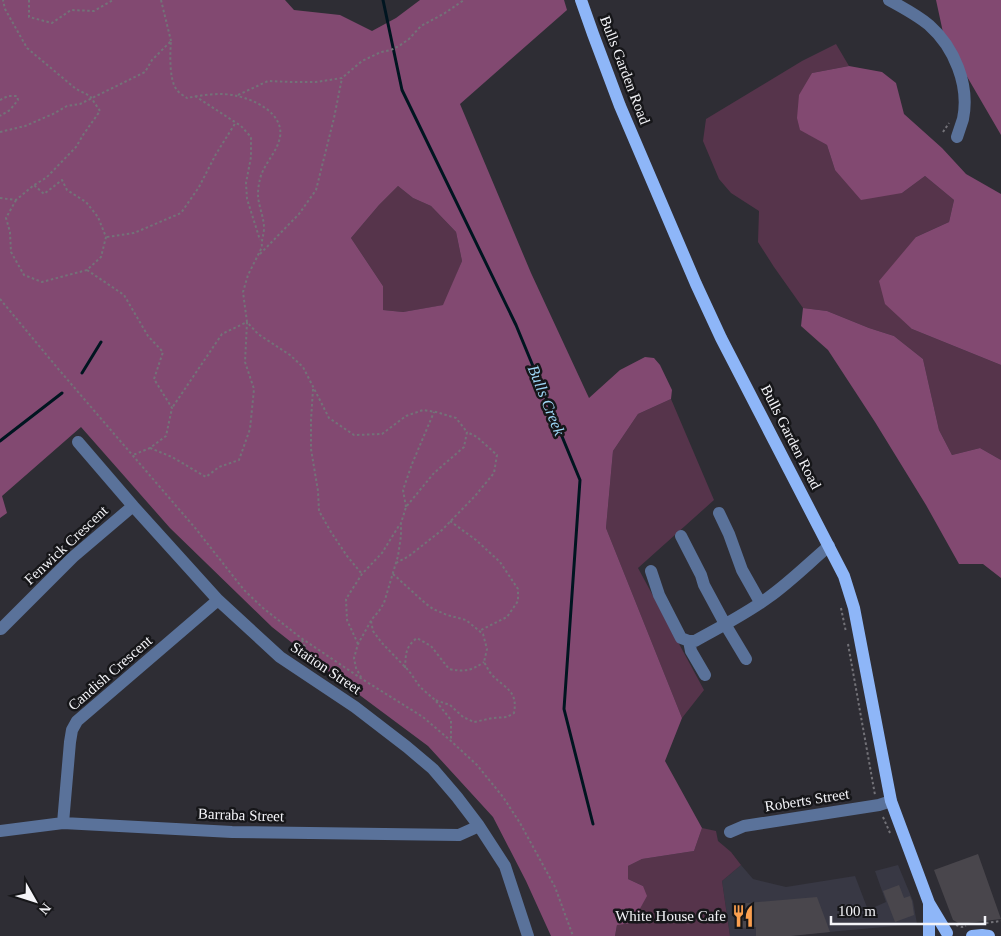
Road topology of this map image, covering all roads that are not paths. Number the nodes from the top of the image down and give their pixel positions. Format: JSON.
{"nodes":[{"id":1,"x":582,"y":0,"type":"edge"},
{"id":2,"x":889,"y":0,"type":"edge"},
{"id":3,"x":957,"y":137,"type":"dead end"},
{"id":4,"x":78,"y":442,"type":"dead end"},
{"id":5,"x":133,"y":506,"type":"junction"},
{"id":6,"x":718,"y":513,"type":"dead end"},
{"id":7,"x":681,"y":536,"type":"dead end"},
{"id":8,"x":829,"y":546,"type":"junction"},
{"id":9,"x":651,"y":571,"type":"dead end"},
{"id":10,"x":218,"y":600,"type":"junction"},
{"id":11,"x":760,"y":602,"type":"junction"},
{"id":12,"x":725,"y":624,"type":"junction"},
{"id":13,"x":0,"y":629,"type":"edge"},
{"id":14,"x":689,"y":641,"type":"junction"},
{"id":15,"x":746,"y":659,"type":"dead end"},
{"id":16,"x":705,"y":675,"type":"dead end"},
{"id":17,"x":891,"y":801,"type":"junction"},
{"id":18,"x":63,"y":823,"type":"junction"},
{"id":19,"x":479,"y":826,"type":"junction"},
{"id":20,"x":0,"y":831,"type":"edge"},
{"id":21,"x":730,"y":832,"type":"dead end"},
{"id":22,"x":929,"y":902,"type":"junction"},
{"id":23,"x":951,"y":935,"type":"edge"},
{"id":24,"x":528,"y":936,"type":"edge"},
{"id":25,"x":931,"y":936,"type":"edge"},
{"id":26,"x":972,"y":936,"type":"edge"},
{"id":27,"x":989,"y":936,"type":"edge"}],
"edges":[{"from":1,"to":8,"type":"main road","name":"Bulls Garden Road"},
{"from":2,"to":3,"type":"street"},
{"from":4,"to":5,"type":"street","name":"Station Street"},
{"from":5,"to":10,"type":"street","name":"Station Street"},
{"from":5,"to":13,"type":"street","name":"Fenwick Crescent"},
{"from":6,"to":11,"type":"street"},
{"from":7,"to":12,"type":"street"},
{"from":8,"to":11,"type":"street"},
{"from":8,"to":17,"type":"main road","name":"Bulls Garden Road"},
{"from":9,"to":14,"type":"street"},
{"from":10,"to":18,"type":"street","name":"Candish Crescent"},
{"from":10,"to":19,"type":"street","name":"Station Street"},
{"from":11,"to":12,"type":"street"},
{"from":12,"to":14,"type":"street"},
{"from":12,"to":15,"type":"street"},
{"from":14,"to":16,"type":"street"},
{"from":17,"to":21,"type":"street","name":"Roberts Street"},
{"from":17,"to":22,"type":"main road","name":"Bulls Garden Road"},
{"from":18,"to":19,"type":"street","name":"Barraba Street"},
{"from":18,"to":20,"type":"street","name":"Barraba Street"},
{"from":19,"to":24,"type":"street","name":"Station Street"},
{"from":22,"to":23,"type":"main road","name":"Bulls Garden Road"},
{"from":22,"to":25,"type":"main road","name":"Bulls Garden Road"},
{"from":23,"to":25,"type":"main road"},
{"from":26,"to":27,"type":"main road"}]}
